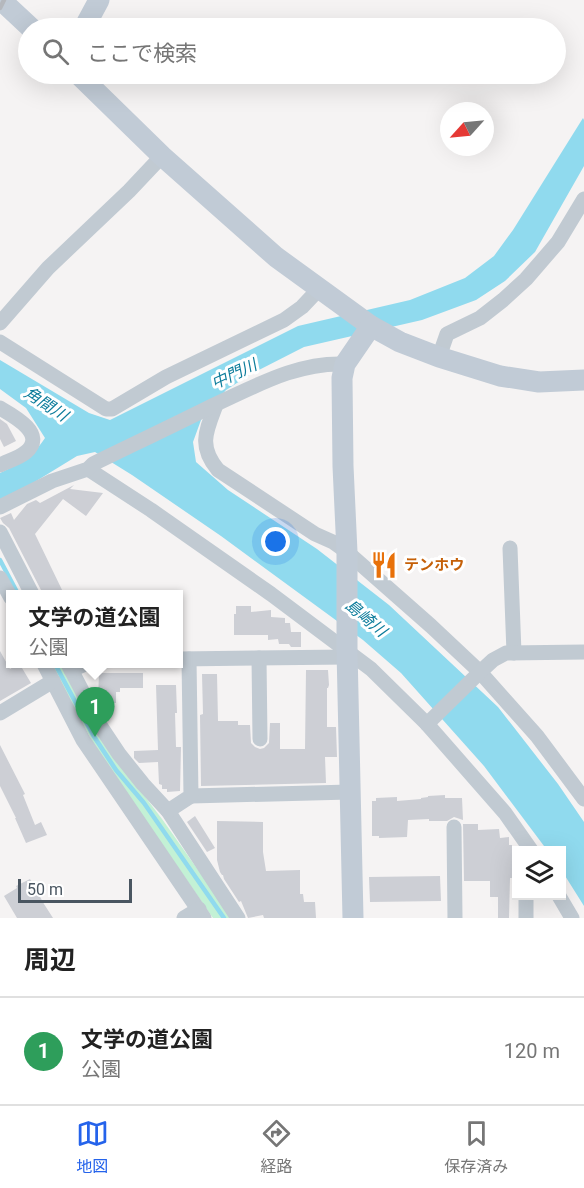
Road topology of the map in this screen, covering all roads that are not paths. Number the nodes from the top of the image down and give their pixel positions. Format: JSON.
{"nodes":[{"id":1,"x":1,"y":0,"type":"edge"},
{"id":2,"x":99,"y":0,"type":"edge"},
{"id":3,"x":20,"y":18,"type":"edge"},
{"id":4,"x":89,"y":18,"type":"edge"},
{"id":5,"x":88,"y":84,"type":"edge"},
{"id":6,"x":162,"y":156,"type":"junction"},
{"id":7,"x":582,"y":204,"type":"edge"},
{"id":8,"x":319,"y":289,"type":"junction"},
{"id":9,"x":0,"y":323,"type":"edge"},
{"id":10,"x":371,"y":326,"type":"junction"},
{"id":11,"x":0,"y":342,"type":"edge"},
{"id":12,"x":439,"y":357,"type":"junction"},
{"id":13,"x":345,"y":364,"type":"junction"},
{"id":14,"x":584,"y":381,"type":"edge"},
{"id":15,"x":0,"y":408,"type":"edge"},
{"id":16,"x":209,"y":408,"type":"junction"},
{"id":17,"x":0,"y":465,"type":"edge"},
{"id":18,"x":90,"y":467,"type":"junction"},
{"id":19,"x":0,"y":507,"type":"edge"},
{"id":20,"x":0,"y":532,"type":"edge"},
{"id":21,"x":510,"y":548,"type":"dead end"},
{"id":22,"x":347,"y":557,"type":"junction"},
{"id":23,"x":30,"y":590,"type":"edge"},
{"id":24,"x":347,"y":647,"type":"junction"},
{"id":25,"x":584,"y":652,"type":"edge"},
{"id":26,"x":514,"y":653,"type":"junction"},
{"id":27,"x":259,"y":658,"type":"junction"},
{"id":28,"x":184,"y":659,"type":"edge"},
{"id":29,"x":46,"y":668,"type":"edge"},
{"id":30,"x":76,"y":668,"type":"edge"},
{"id":31,"x":477,"y":675,"type":"junction"},
{"id":32,"x":53,"y":681,"type":"junction"},
{"id":33,"x":0,"y":713,"type":"edge"},
{"id":34,"x":429,"y":721,"type":"junction"},
{"id":35,"x":260,"y":739,"type":"dead end"},
{"id":36,"x":350,"y":792,"type":"junction"},
{"id":37,"x":191,"y":796,"type":"junction"},
{"id":38,"x":584,"y":799,"type":"edge"},
{"id":39,"x":168,"y":811,"type":"junction"},
{"id":40,"x":454,"y":827,"type":"dead end"},
{"id":41,"x":528,"y":846,"type":"edge"},
{"id":42,"x":526,"y":900,"type":"edge"},
{"id":43,"x":561,"y":900,"type":"edge"},
{"id":44,"x":201,"y":914,"type":"edge"},
{"id":45,"x":184,"y":918,"type":"edge"},
{"id":46,"x":238,"y":918,"type":"edge"},
{"id":47,"x":353,"y":918,"type":"edge"},
{"id":48,"x":455,"y":918,"type":"edge"},
{"id":49,"x":526,"y":918,"type":"edge"},
{"id":50,"x":572,"y":918,"type":"edge"}],
"edges":[{"from":1,"to":3,"type":"street"},
{"from":2,"to":4,"type":"street"},
{"from":5,"to":6,"type":"street"},
{"from":6,"to":8,"type":"street"},
{"from":6,"to":9,"type":"street"},
{"from":7,"to":12,"type":"street"},
{"from":8,"to":10,"type":"street"},
{"from":8,"to":11,"type":"street"},
{"from":10,"to":12,"type":"street"},
{"from":10,"to":13,"type":"street"},
{"from":12,"to":14,"type":"street"},
{"from":13,"to":16,"type":"street"},
{"from":13,"to":22,"type":"street"},
{"from":15,"to":17,"type":"street"},
{"from":16,"to":18,"type":"street"},
{"from":16,"to":22,"type":"street"},
{"from":18,"to":19,"type":"street"},
{"from":18,"to":24,"type":"street"},
{"from":20,"to":23,"type":"street"},
{"from":21,"to":26,"type":"street"},
{"from":22,"to":24,"type":"street"},
{"from":22,"to":31,"type":"street"},
{"from":24,"to":27,"type":"street"},
{"from":24,"to":34,"type":"street"},
{"from":24,"to":36,"type":"street"},
{"from":25,"to":26,"type":"street"},
{"from":26,"to":31,"type":"street"},
{"from":27,"to":28,"type":"street"},
{"from":27,"to":35,"type":"street"},
{"from":28,"to":37,"type":"street"},
{"from":29,"to":32,"type":"street"},
{"from":30,"to":39,"type":"street"},
{"from":31,"to":34,"type":"street"},
{"from":31,"to":38,"type":"street"},
{"from":32,"to":33,"type":"street"},
{"from":32,"to":44,"type":"street"},
{"from":34,"to":41,"type":"street"},
{"from":36,"to":37,"type":"street"},
{"from":36,"to":47,"type":"street"},
{"from":37,"to":39,"type":"street"},
{"from":39,"to":46,"type":"street"},
{"from":40,"to":48,"type":"street"},
{"from":42,"to":49,"type":"street"},
{"from":43,"to":50,"type":"street"},
{"from":44,"to":45,"type":"street"}]}
